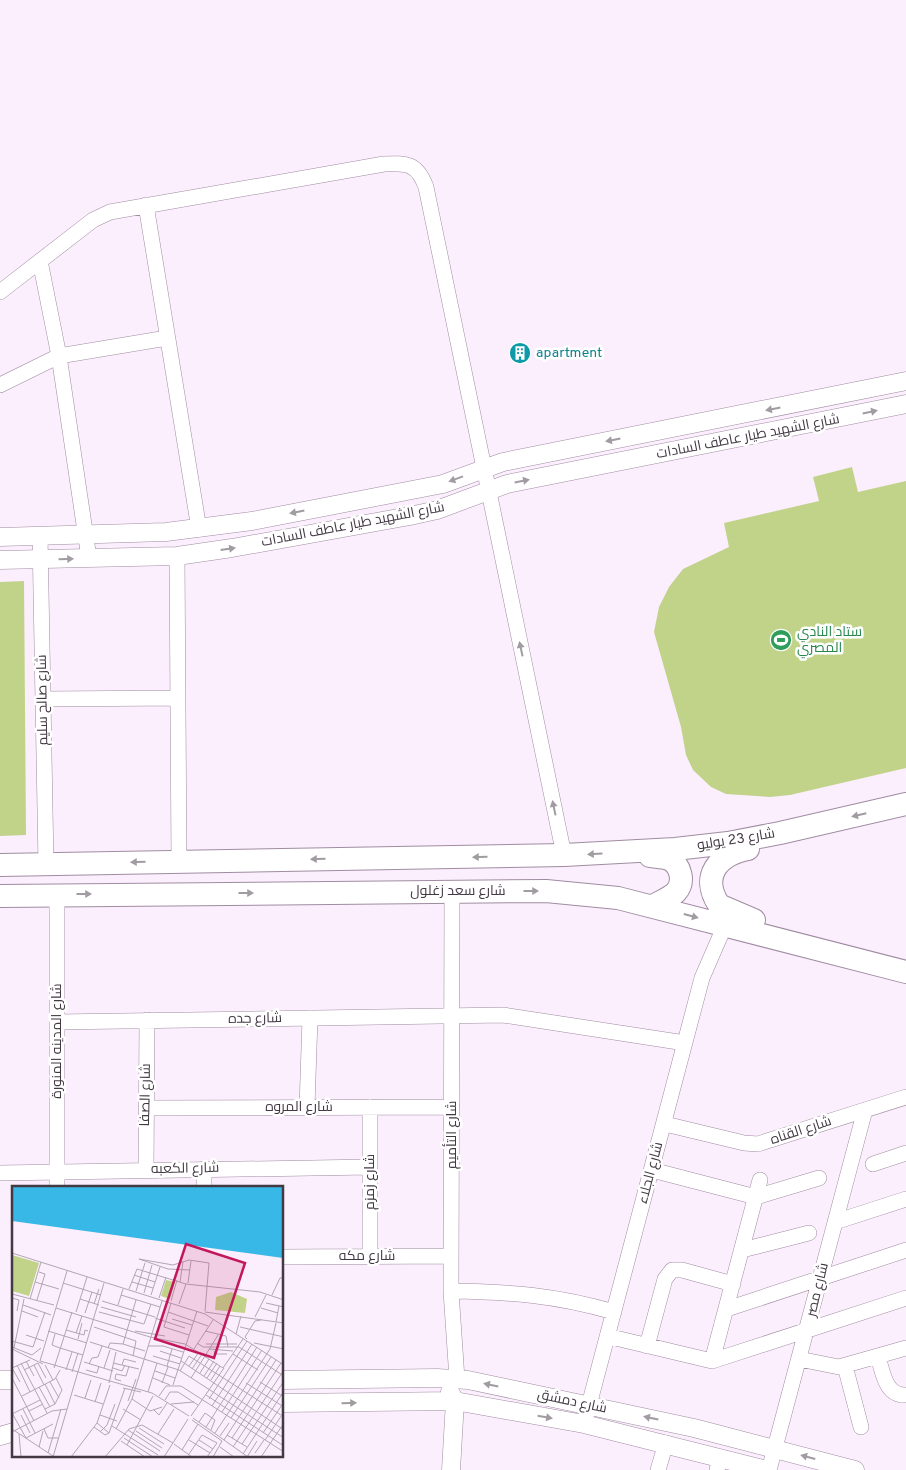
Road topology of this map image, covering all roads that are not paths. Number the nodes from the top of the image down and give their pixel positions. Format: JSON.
{"nodes":[{"id":1,"x":146,"y":205,"type":"junction"},
{"id":2,"x":40,"y":261,"type":"junction"},
{"id":3,"x":0,"y":292,"type":"edge"},
{"id":4,"x":168,"y":338,"type":"junction"},
{"id":5,"x":59,"y":356,"type":"junction"},
{"id":6,"x":906,"y":381,"type":"edge"},
{"id":7,"x":0,"y":384,"type":"edge"},
{"id":8,"x":906,"y":404,"type":"edge"},
{"id":9,"x":797,"y":405,"type":"junction"},
{"id":10,"x":802,"y":426,"type":"junction"},
{"id":11,"x":484,"y":467,"type":"junction"},
{"id":12,"x":488,"y":490,"type":"junction"},
{"id":13,"x":199,"y":529,"type":"junction"},
{"id":14,"x":40,"y":536,"type":"junction"},
{"id":15,"x":86,"y":536,"type":"junction"},
{"id":16,"x":0,"y":537,"type":"edge"},
{"id":17,"x":177,"y":556,"type":"junction"},
{"id":18,"x":89,"y":558,"type":"junction"},
{"id":19,"x":0,"y":560,"type":"edge"},
{"id":20,"x":40,"y":560,"type":"junction"},
{"id":21,"x":178,"y":698,"type":"junction"},
{"id":22,"x":43,"y":699,"type":"junction"},
{"id":23,"x":906,"y":804,"type":"edge"},
{"id":24,"x":785,"y":832,"type":"junction"},
{"id":25,"x":623,"y":852,"type":"junction"},
{"id":26,"x":564,"y":855,"type":"junction"},
{"id":27,"x":178,"y":862,"type":"junction"},
{"id":28,"x":46,"y":864,"type":"junction"},
{"id":29,"x":0,"y":865,"type":"edge"},
{"id":30,"x":452,"y":892,"type":"junction"},
{"id":31,"x":57,"y":894,"type":"junction"},
{"id":32,"x":0,"y":896,"type":"edge"},
{"id":33,"x":652,"y":906,"type":"junction"},
{"id":34,"x":726,"y":925,"type":"junction"},
{"id":35,"x":787,"y":942,"type":"junction"},
{"id":36,"x":906,"y":972,"type":"edge"},
{"id":37,"x":452,"y":1016,"type":"junction"},
{"id":38,"x":310,"y":1018,"type":"junction"},
{"id":39,"x":147,"y":1020,"type":"junction"},
{"id":40,"x":57,"y":1022,"type":"junction"},
{"id":41,"x":685,"y":1043,"type":"junction"},
{"id":42,"x":906,"y":1097,"type":"edge"},
{"id":43,"x":307,"y":1107,"type":"junction"},
{"id":44,"x":370,"y":1107,"type":"junction"},
{"id":45,"x":452,"y":1107,"type":"junction"},
{"id":46,"x":146,"y":1108,"type":"junction"},
{"id":47,"x":865,"y":1110,"type":"junction"},
{"id":48,"x":665,"y":1124,"type":"junction"},
{"id":49,"x":906,"y":1153,"type":"edge"},
{"id":50,"x":873,"y":1164,"type":"dead end"},
{"id":51,"x":370,"y":1167,"type":"junction"},
{"id":52,"x":204,"y":1169,"type":"junction"},
{"id":53,"x":146,"y":1170,"type":"junction"},
{"id":54,"x":652,"y":1170,"type":"junction"},
{"id":55,"x":57,"y":1171,"type":"junction"},
{"id":56,"x":0,"y":1172,"type":"edge"},
{"id":57,"x":819,"y":1178,"type":"dead end"},
{"id":58,"x":760,"y":1180,"type":"dead end"},
{"id":59,"x":57,"y":1186,"type":"edge"},
{"id":60,"x":204,"y":1186,"type":"edge"},
{"id":61,"x":756,"y":1197,"type":"junction"},
{"id":62,"x":906,"y":1199,"type":"edge"},
{"id":63,"x":836,"y":1222,"type":"junction"},
{"id":64,"x":809,"y":1232,"type":"dead end"},
{"id":65,"x":742,"y":1250,"type":"junction"},
{"id":66,"x":906,"y":1250,"type":"edge"},
{"id":67,"x":370,"y":1256,"type":"junction"},
{"id":68,"x":451,"y":1256,"type":"junction"},
{"id":69,"x":284,"y":1257,"type":"edge"},
{"id":70,"x":820,"y":1278,"type":"junction"},
{"id":71,"x":733,"y":1284,"type":"junction"},
{"id":72,"x":451,"y":1291,"type":"junction"},
{"id":73,"x":906,"y":1298,"type":"edge"},
{"id":74,"x":727,"y":1309,"type":"junction"},
{"id":75,"x":614,"y":1312,"type":"junction"},
{"id":76,"x":808,"y":1330,"type":"junction"},
{"id":77,"x":607,"y":1336,"type":"junction"},
{"id":78,"x":647,"y":1346,"type":"junction"},
{"id":79,"x":906,"y":1348,"type":"edge"},
{"id":80,"x":878,"y":1356,"type":"junction"},
{"id":81,"x":799,"y":1359,"type":"junction"},
{"id":82,"x":712,"y":1361,"type":"junction"},
{"id":83,"x":845,"y":1366,"type":"junction"},
{"id":84,"x":456,"y":1379,"type":"junction"},
{"id":85,"x":284,"y":1380,"type":"edge"},
{"id":86,"x":319,"y":1380,"type":"junction"},
{"id":87,"x":906,"y":1395,"type":"edge"},
{"id":88,"x":455,"y":1401,"type":"junction"},
{"id":89,"x":284,"y":1403,"type":"edge"},
{"id":90,"x":319,"y":1403,"type":"junction"},
{"id":91,"x":588,"y":1405,"type":"junction"},
{"id":92,"x":584,"y":1424,"type":"junction"},
{"id":93,"x":861,"y":1427,"type":"dead end"},
{"id":94,"x":666,"y":1443,"type":"junction"},
{"id":95,"x":776,"y":1448,"type":"junction"},
{"id":96,"x":718,"y":1464,"type":"edge"},
{"id":97,"x":451,"y":1470,"type":"edge"},
{"id":98,"x":658,"y":1470,"type":"edge"},
{"id":99,"x":768,"y":1470,"type":"edge"},
{"id":100,"x":855,"y":1470,"type":"edge"}],
"edges":[{"from":1,"to":2,"type":"street"},
{"from":1,"to":4,"type":"street"},
{"from":1,"to":11,"type":"street"},
{"from":2,"to":3,"type":"street"},
{"from":2,"to":5,"type":"street"},
{"from":4,"to":5,"type":"street"},
{"from":4,"to":13,"type":"street"},
{"from":5,"to":7,"type":"street"},
{"from":5,"to":15,"type":"street"},
{"from":6,"to":9,"type":"street","name":"شارع الشهيد طيار عاطف السادات"},
{"from":10,"to":8,"type":"street","name":"شارع الشهيد طيار عاطف السادات","one_way":true},
{"from":9,"to":10,"type":"street"},
{"from":9,"to":11,"type":"street","name":"شارع الشهيد طيار عاطف السادات","one_way":true},
{"from":12,"to":10,"type":"street","name":"شارع الشهيد طيار عاطف السادات","one_way":true},
{"from":11,"to":12,"type":"street"},
{"from":11,"to":13,"type":"street","name":"شارع الشهيد طيار عاطف السادات","one_way":true},
{"from":17,"to":12,"type":"street","name":"شارع الشهيد طيار عاطف السادات","one_way":true},
{"from":26,"to":12,"type":"street","one_way":true},
{"from":13,"to":15,"type":"street","name":"شارع الشهيد طيار عاطف السادات"},
{"from":14,"to":15,"type":"street","name":"شارع الشهيد طيار عاطف السادات"},
{"from":14,"to":16,"type":"street","name":"شارع الشهيد طيار عاطف السادات"},
{"from":14,"to":20,"type":"street","name":"شارع صالح سليم"},
{"from":15,"to":18,"type":"street"},
{"from":17,"to":18,"type":"street","name":"شارع الشهيد طيار عاطف السادات"},
{"from":17,"to":21,"type":"street"},
{"from":20,"to":18,"type":"street","name":"شارع الشهيد طيار عاطف السادات","one_way":true},
{"from":19,"to":20,"type":"street","name":"شارع الشهيد طيار عاطف السادات"},
{"from":20,"to":22,"type":"street","name":"شارع صالح سليم"},
{"from":21,"to":22,"type":"street"},
{"from":21,"to":27,"type":"street"},
{"from":22,"to":28,"type":"street","name":"شارع صالح سليم"},
{"from":23,"to":24,"type":"main road","name":"شارع 23 يوليو","one_way":true},
{"from":24,"to":25,"type":"main road","name":"شارع 23 يوليو"},
{"from":24,"to":35,"type":"main road"},
{"from":25,"to":26,"type":"main road","name":"شارع 23 يوليو","one_way":true},
{"from":25,"to":33,"type":"main road"},
{"from":26,"to":27,"type":"main road","one_way":true},
{"from":27,"to":28,"type":"main road","one_way":true},
{"from":28,"to":29,"type":"main road"},
{"from":31,"to":30,"type":"main road","name":"شارع سعد زغلول","one_way":true},
{"from":30,"to":33,"type":"main road","name":"شارع سعد زغلول","one_way":true},
{"from":30,"to":37,"type":"street","name":"شارع التأميم"},
{"from":31,"to":32,"type":"main road","name":"شارع سعد زغلول"},
{"from":31,"to":40,"type":"street","name":"شارع المدينه المنورة"},
{"from":33,"to":34,"type":"main road","name":"شارع سعد زغلول","one_way":true},
{"from":34,"to":35,"type":"main road","name":"شارع سعد زغلول"},
{"from":34,"to":41,"type":"street","name":"شارع الجلاء"},
{"from":35,"to":36,"type":"main road","name":"شارع سعد زغلول"},
{"from":37,"to":38,"type":"street","name":"شارع جده"},
{"from":37,"to":41,"type":"street","name":"شارع جده"},
{"from":37,"to":45,"type":"street","name":"شارع التأميم"},
{"from":38,"to":39,"type":"street","name":"شارع جده"},
{"from":38,"to":43,"type":"street"},
{"from":39,"to":40,"type":"street","name":"شارع جده"},
{"from":39,"to":46,"type":"street","name":"شارع الصفا"},
{"from":40,"to":55,"type":"street","name":"شارع المدينه المنورة"},
{"from":41,"to":48,"type":"street","name":"شارع الجلاء"},
{"from":42,"to":47,"type":"street","name":"شارع القناه"},
{"from":43,"to":44,"type":"street","name":"شارع المروه"},
{"from":43,"to":46,"type":"street","name":"شارع المروه"},
{"from":44,"to":45,"type":"street","name":"شارع المروه"},
{"from":44,"to":51,"type":"street","name":"شارع زمزم"},
{"from":45,"to":68,"type":"street","name":"شارع التأميم"},
{"from":46,"to":53,"type":"street","name":"شارع الصفا"},
{"from":47,"to":48,"type":"street","name":"شارع القناه"},
{"from":47,"to":63,"type":"street","name":"شارع مصر"},
{"from":48,"to":54,"type":"street","name":"شارع الجلاء"},
{"from":49,"to":50,"type":"street"},
{"from":51,"to":52,"type":"street","name":"شارع الكعبه"},
{"from":51,"to":67,"type":"street","name":"شارع زمزم"},
{"from":52,"to":53,"type":"street","name":"شارع الكعبه"},
{"from":52,"to":60,"type":"street"},
{"from":53,"to":55,"type":"street","name":"شارع الكعبه"},
{"from":54,"to":61,"type":"street"},
{"from":54,"to":75,"type":"street","name":"شارع الجلاء"},
{"from":55,"to":56,"type":"street","name":"شارع الكعبه"},
{"from":55,"to":59,"type":"street","name":"شارع المدينه المنورة"},
{"from":57,"to":61,"type":"street"},
{"from":58,"to":61,"type":"street"},
{"from":61,"to":65,"type":"street"},
{"from":62,"to":63,"type":"street"},
{"from":63,"to":70,"type":"street","name":"شارع مصر"},
{"from":64,"to":65,"type":"street"},
{"from":65,"to":71,"type":"street"},
{"from":66,"to":70,"type":"street"},
{"from":67,"to":68,"type":"street","name":"شارع مكه"},
{"from":67,"to":69,"type":"street","name":"شارع مكه"},
{"from":68,"to":72,"type":"street","name":"شارع التأميم"},
{"from":70,"to":74,"type":"street"},
{"from":70,"to":76,"type":"street","name":"شارع مصر"},
{"from":71,"to":74,"type":"street"},
{"from":71,"to":78,"type":"street"},
{"from":72,"to":75,"type":"street"},
{"from":72,"to":84,"type":"street","name":"شارع التأميم"},
{"from":73,"to":76,"type":"street"},
{"from":74,"to":82,"type":"street"},
{"from":75,"to":77,"type":"street","name":"شارع الجلاء"},
{"from":76,"to":81,"type":"street","name":"شارع مصر"},
{"from":76,"to":82,"type":"street"},
{"from":77,"to":78,"type":"street"},
{"from":77,"to":91,"type":"street","name":"شارع الجلاء"},
{"from":78,"to":82,"type":"street"},
{"from":79,"to":80,"type":"street"},
{"from":80,"to":83,"type":"street"},
{"from":80,"to":87,"type":"street"},
{"from":81,"to":83,"type":"street"},
{"from":81,"to":95,"type":"street","name":"شارع مصر"},
{"from":83,"to":93,"type":"street"},
{"from":84,"to":86,"type":"street","name":"شارع دمشق"},
{"from":84,"to":88,"type":"street","name":"شارع التأميم"},
{"from":91,"to":84,"type":"street","name":"شارع دمشق","one_way":true},
{"from":85,"to":86,"type":"street","name":"شارع دمشق"},
{"from":86,"to":90,"type":"street"},
{"from":90,"to":88,"type":"street","name":"شارع دمشق","one_way":true},
{"from":88,"to":92,"type":"street","name":"شارع دمشق","one_way":true},
{"from":88,"to":97,"type":"street","name":"شارع التأميم"},
{"from":89,"to":90,"type":"street","name":"شارع دمشق"},
{"from":91,"to":92,"type":"street","name":"شارع الجلاء"},
{"from":95,"to":91,"type":"street","name":"شارع دمشق","one_way":true},
{"from":92,"to":94,"type":"street","name":"شارع دمشق"},
{"from":94,"to":96,"type":"street","name":"شارع دمشق"},
{"from":94,"to":98,"type":"street"},
{"from":95,"to":99,"type":"street","name":"شارع مصر"},
{"from":100,"to":95,"type":"street","name":"شارع دمشق","one_way":true},
{"from":96,"to":99,"type":"street","name":"شارع دمشق"}]}
